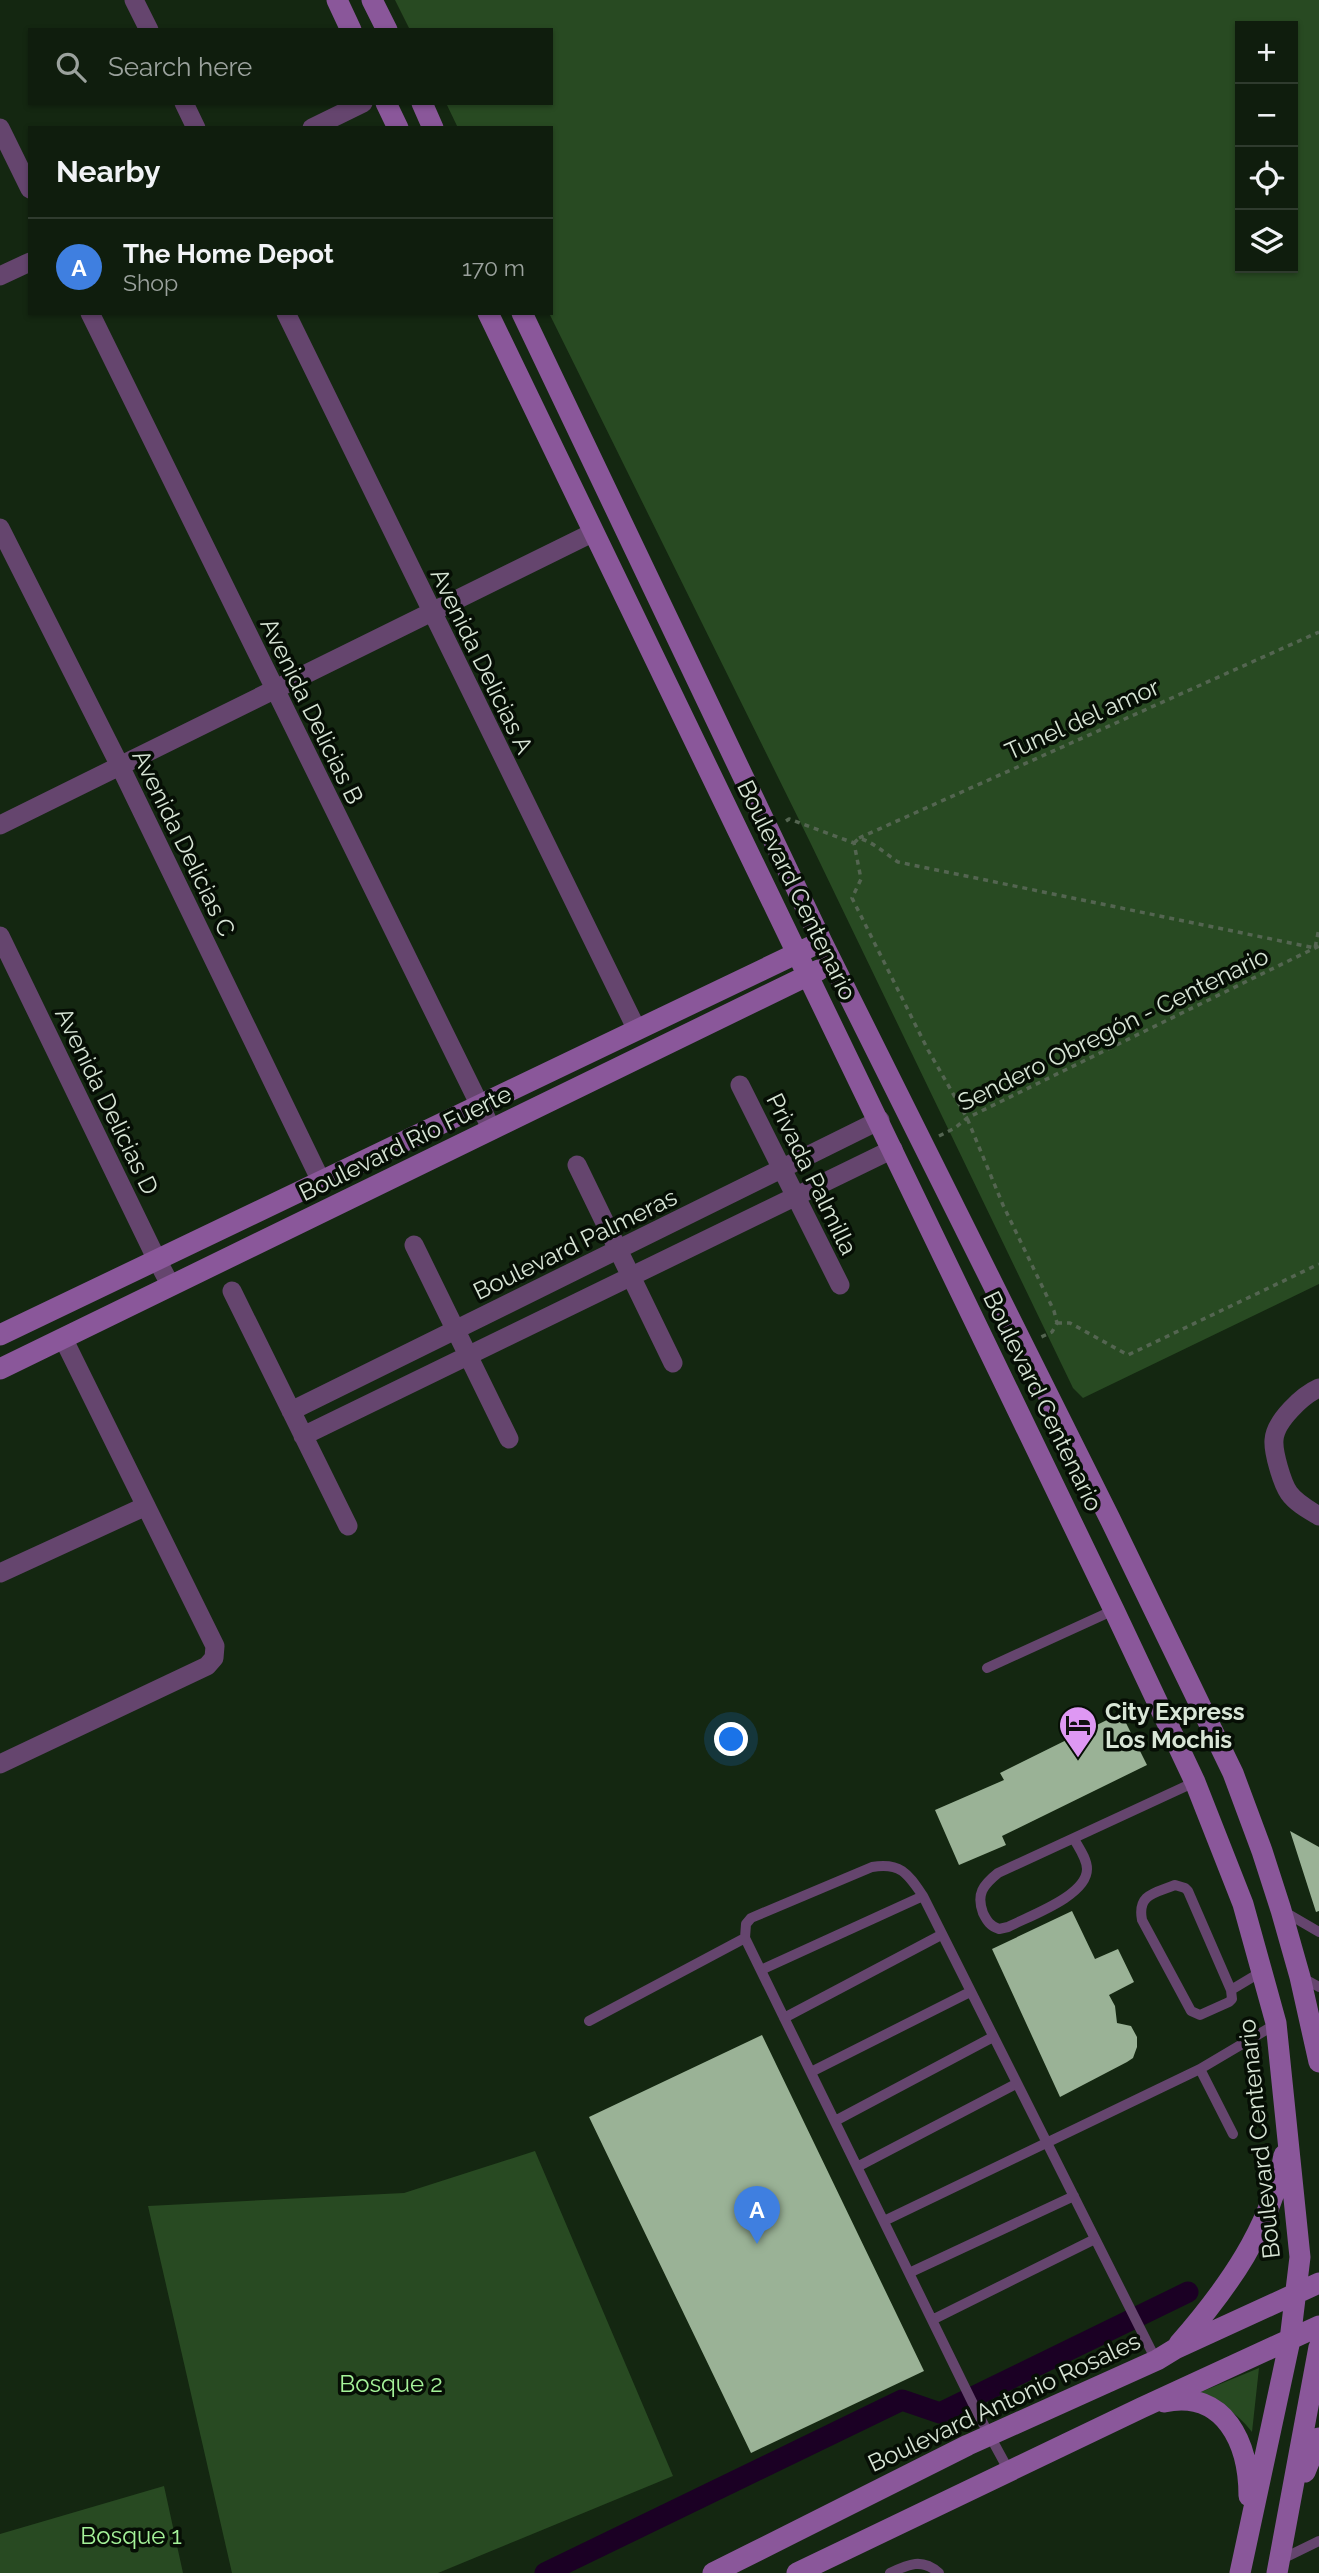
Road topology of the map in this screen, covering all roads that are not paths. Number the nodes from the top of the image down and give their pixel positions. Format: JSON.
{"nodes":[{"id":1,"x":134,"y":0,"type":"edge"},
{"id":2,"x":337,"y":0,"type":"edge"},
{"id":3,"x":373,"y":0,"type":"edge"},
{"id":4,"x":148,"y":28,"type":"edge"},
{"id":5,"x":350,"y":28,"type":"edge"},
{"id":6,"x":386,"y":28,"type":"edge"},
{"id":7,"x":185,"y":105,"type":"edge"},
{"id":8,"x":359,"y":105,"type":"edge"},
{"id":9,"x":387,"y":105,"type":"edge"},
{"id":10,"x":423,"y":105,"type":"edge"},
{"id":11,"x":195,"y":126,"type":"edge"},
{"id":12,"x":316,"y":126,"type":"edge"},
{"id":13,"x":397,"y":126,"type":"edge"},
{"id":14,"x":432,"y":126,"type":"edge"},
{"id":15,"x":0,"y":128,"type":"edge"},
{"id":16,"x":28,"y":185,"type":"edge"},
{"id":17,"x":28,"y":263,"type":"edge"},
{"id":18,"x":0,"y":276,"type":"edge"},
{"id":19,"x":91,"y":315,"type":"edge"},
{"id":20,"x":287,"y":315,"type":"edge"},
{"id":21,"x":489,"y":315,"type":"edge"},
{"id":22,"x":523,"y":315,"type":"edge"},
{"id":23,"x":0,"y":528,"type":"edge"},
{"id":24,"x":594,"y":532,"type":"junction"},
{"id":25,"x":431,"y":612,"type":"junction"},
{"id":26,"x":275,"y":690,"type":"junction"},
{"id":27,"x":120,"y":766,"type":"junction"},
{"id":28,"x":0,"y":825,"type":"edge"},
{"id":29,"x":0,"y":936,"type":"edge"},
{"id":30,"x":822,"y":942,"type":"junction"},
{"id":31,"x":798,"y":953,"type":"junction"},
{"id":32,"x":833,"y":963,"type":"junction"},
{"id":33,"x":808,"y":975,"type":"junction"},
{"id":34,"x":636,"y":1030,"type":"junction"},
{"id":35,"x":740,"y":1085,"type":"dead end"},
{"id":36,"x":479,"y":1106,"type":"junction"},
{"id":37,"x":880,"y":1121,"type":"junction"},
{"id":38,"x":492,"y":1130,"type":"junction"},
{"id":39,"x":893,"y":1149,"type":"junction"},
{"id":40,"x":577,"y":1166,"type":"dead end"},
{"id":41,"x":780,"y":1170,"type":"junction"},
{"id":42,"x":321,"y":1181,"type":"junction"},
{"id":43,"x":795,"y":1196,"type":"junction"},
{"id":44,"x":414,"y":1245,"type":"dead end"},
{"id":45,"x":618,"y":1250,"type":"junction"},
{"id":46,"x":157,"y":1260,"type":"junction"},
{"id":47,"x":631,"y":1277,"type":"junction"},
{"id":48,"x":171,"y":1286,"type":"junction"},
{"id":49,"x":840,"y":1286,"type":"dead end"},
{"id":50,"x":232,"y":1291,"type":"dead end"},
{"id":51,"x":456,"y":1330,"type":"junction"},
{"id":52,"x":0,"y":1335,"type":"edge"},
{"id":53,"x":63,"y":1338,"type":"junction"},
{"id":54,"x":468,"y":1356,"type":"junction"},
{"id":55,"x":673,"y":1363,"type":"dead end"},
{"id":56,"x":0,"y":1369,"type":"edge"},
{"id":57,"x":1319,"y":1388,"type":"edge"},
{"id":58,"x":291,"y":1411,"type":"junction"},
{"id":59,"x":303,"y":1436,"type":"junction"},
{"id":60,"x":509,"y":1439,"type":"dead end"},
{"id":61,"x":146,"y":1506,"type":"junction"},
{"id":62,"x":1319,"y":1516,"type":"edge"},
{"id":63,"x":348,"y":1526,"type":"dead end"},
{"id":64,"x":0,"y":1573,"type":"edge"},
{"id":65,"x":1145,"y":1591,"type":"junction"},
{"id":66,"x":1112,"y":1605,"type":"junction"},
{"id":67,"x":987,"y":1668,"type":"dead end"},
{"id":68,"x":0,"y":1763,"type":"edge"},
{"id":69,"x":1195,"y":1782,"type":"junction"},
{"id":70,"x":1074,"y":1839,"type":"junction"},
{"id":71,"x":923,"y":1896,"type":"junction"},
{"id":72,"x":1280,"y":1910,"type":"junction"},
{"id":73,"x":1319,"y":1932,"type":"edge"},
{"id":74,"x":941,"y":1935,"type":"junction"},
{"id":75,"x":745,"y":1938,"type":"junction"},
{"id":76,"x":761,"y":1970,"type":"junction"},
{"id":77,"x":1263,"y":1971,"type":"junction"},
{"id":78,"x":1310,"y":1982,"type":"edge"},
{"id":79,"x":1231,"y":1990,"type":"junction"},
{"id":80,"x":970,"y":1992,"type":"junction"},
{"id":81,"x":784,"y":2018,"type":"junction"},
{"id":82,"x":589,"y":2021,"type":"dead end"},
{"id":83,"x":1276,"y":2023,"type":"junction"},
{"id":84,"x":993,"y":2037,"type":"junction"},
{"id":85,"x":1318,"y":2049,"type":"edge"},
{"id":86,"x":1200,"y":2069,"type":"junction"},
{"id":87,"x":811,"y":2072,"type":"junction"},
{"id":88,"x":1016,"y":2084,"type":"junction"},
{"id":89,"x":835,"y":2122,"type":"junction"},
{"id":90,"x":1288,"y":2128,"type":"junction"},
{"id":91,"x":1233,"y":2134,"type":"dead end"},
{"id":92,"x":1045,"y":2142,"type":"junction"},
{"id":93,"x":858,"y":2167,"type":"junction"},
{"id":94,"x":1074,"y":2196,"type":"junction"},
{"id":95,"x":884,"y":2221,"type":"junction"},
{"id":96,"x":1095,"y":2239,"type":"junction"},
{"id":97,"x":909,"y":2273,"type":"junction"},
{"id":98,"x":1319,"y":2283,"type":"edge"},
{"id":99,"x":1296,"y":2294,"type":"junction"},
{"id":100,"x":932,"y":2320,"type":"junction"},
{"id":101,"x":1319,"y":2326,"type":"edge"},
{"id":102,"x":1290,"y":2340,"type":"junction"},
{"id":103,"x":1319,"y":2347,"type":"edge"},
{"id":104,"x":1175,"y":2349,"type":"junction"},
{"id":105,"x":1157,"y":2360,"type":"junction"},
{"id":106,"x":1141,"y":2408,"type":"junction"},
{"id":107,"x":989,"y":2435,"type":"junction"},
{"id":108,"x":1319,"y":2438,"type":"edge"},
{"id":109,"x":1009,"y":2471,"type":"junction"},
{"id":110,"x":1287,"y":2516,"type":"junction"},
{"id":111,"x":1319,"y":2541,"type":"edge"},
{"id":112,"x":1242,"y":2564,"type":"edge"},
{"id":113,"x":1278,"y":2567,"type":"edge"},
{"id":114,"x":713,"y":2573,"type":"edge"},
{"id":115,"x":797,"y":2573,"type":"edge"},
{"id":116,"x":890,"y":2573,"type":"edge"},
{"id":117,"x":939,"y":2573,"type":"edge"}],
"edges":[{"from":1,"to":4,"type":"street"},
{"from":2,"to":5,"type":"main road"},
{"from":3,"to":6,"type":"main road"},
{"from":7,"to":11,"type":"street"},
{"from":8,"to":12,"type":"street"},
{"from":9,"to":13,"type":"main road"},
{"from":10,"to":14,"type":"main road"},
{"from":15,"to":16,"type":"street"},
{"from":17,"to":18,"type":"street"},
{"from":19,"to":26,"type":"street","name":"Avenida Delicias B"},
{"from":20,"to":25,"type":"street","name":"Avenida Delicias A"},
{"from":21,"to":24,"type":"main road","name":"Boulevard Centenario"},
{"from":22,"to":30,"type":"main road","name":"Boulevard Centenario"},
{"from":23,"to":27,"type":"street","name":"Avenida Delicias C"},
{"from":24,"to":25,"type":"street"},
{"from":24,"to":31,"type":"main road","name":"Boulevard Centenario"},
{"from":25,"to":26,"type":"street"},
{"from":25,"to":34,"type":"street","name":"Avenida Delicias A"},
{"from":26,"to":27,"type":"street"},
{"from":26,"to":36,"type":"street","name":"Avenida Delicias B"},
{"from":27,"to":28,"type":"street"},
{"from":27,"to":42,"type":"street","name":"Avenida Delicias C"},
{"from":29,"to":46,"type":"street","name":"Avenida Delicias D"},
{"from":30,"to":31,"type":"main road","name":"Boulevard Río Fuerte"},
{"from":30,"to":32,"type":"main road","name":"Boulevard Centenario"},
{"from":31,"to":33,"type":"main road","name":"Boulevard Centenario"},
{"from":31,"to":34,"type":"main road","name":"Boulevard Río Fuerte"},
{"from":32,"to":33,"type":"main road","name":"Boulevard Río Fuerte"},
{"from":32,"to":65,"type":"main road","name":"Boulevard Centenario"},
{"from":33,"to":37,"type":"main road","name":"Boulevard Centenario"},
{"from":33,"to":38,"type":"main road","name":"Boulevard Río Fuerte"},
{"from":34,"to":36,"type":"main road","name":"Boulevard Río Fuerte"},
{"from":35,"to":41,"type":"street","name":"Privada Palmilla"},
{"from":36,"to":38,"type":"street","name":"Avenida Delicias B"},
{"from":36,"to":42,"type":"main road","name":"Boulevard Río Fuerte"},
{"from":37,"to":39,"type":"main road","name":"Boulevard Centenario"},
{"from":37,"to":41,"type":"street","name":"Boulevard Palmeras"},
{"from":38,"to":48,"type":"main road","name":"Boulevard Río Fuerte"},
{"from":39,"to":43,"type":"street"},
{"from":39,"to":66,"type":"main road","name":"Boulevard Centenario"},
{"from":40,"to":45,"type":"street"},
{"from":41,"to":43,"type":"street","name":"Privada Palmilla"},
{"from":41,"to":45,"type":"street","name":"Boulevard Palmeras"},
{"from":42,"to":46,"type":"main road","name":"Boulevard Río Fuerte"},
{"from":43,"to":47,"type":"street"},
{"from":43,"to":49,"type":"street","name":"Privada Palmilla"},
{"from":44,"to":51,"type":"street"},
{"from":45,"to":47,"type":"street"},
{"from":45,"to":51,"type":"street","name":"Boulevard Palmeras"},
{"from":46,"to":48,"type":"street","name":"Avenida Delicias D"},
{"from":46,"to":52,"type":"main road","name":"Boulevard Río Fuerte"},
{"from":47,"to":54,"type":"street"},
{"from":47,"to":55,"type":"street"},
{"from":48,"to":53,"type":"main road","name":"Boulevard Río Fuerte"},
{"from":50,"to":58,"type":"street"},
{"from":51,"to":54,"type":"street"},
{"from":51,"to":58,"type":"street","name":"Boulevard Palmeras"},
{"from":53,"to":56,"type":"main road","name":"Boulevard Río Fuerte"},
{"from":53,"to":61,"type":"street"},
{"from":54,"to":59,"type":"street"},
{"from":54,"to":60,"type":"street"},
{"from":57,"to":62,"type":"street"},
{"from":58,"to":59,"type":"street"},
{"from":59,"to":63,"type":"street"},
{"from":61,"to":64,"type":"street"},
{"from":61,"to":68,"type":"street"},
{"from":65,"to":66,"type":"main road"},
{"from":65,"to":72,"type":"main road","name":"Boulevard Centenario"},
{"from":66,"to":67,"type":"lane"},
{"from":66,"to":69,"type":"main road","name":"Boulevard Centenario"},
{"from":69,"to":70,"type":"lane"},
{"from":69,"to":77,"type":"main road","name":"Boulevard Centenario"},
{"from":70,"to":70,"type":"lane"},
{"from":71,"to":74,"type":"lane"},
{"from":71,"to":75,"type":"lane"},
{"from":71,"to":76,"type":"lane"},
{"from":72,"to":73,"type":"lane"},
{"from":72,"to":78,"type":"main road","name":"Boulevard Centenario"},
{"from":74,"to":80,"type":"lane"},
{"from":74,"to":81,"type":"lane"},
{"from":75,"to":76,"type":"lane"},
{"from":75,"to":82,"type":"lane"},
{"from":76,"to":81,"type":"lane"},
{"from":77,"to":79,"type":"lane"},
{"from":77,"to":83,"type":"main road","name":"Boulevard Centenario"},
{"from":78,"to":85,"type":"main road","name":"Boulevard Centenario"},
{"from":79,"to":79,"type":"lane"},
{"from":80,"to":84,"type":"lane"},
{"from":80,"to":87,"type":"lane"},
{"from":81,"to":87,"type":"lane"},
{"from":83,"to":86,"type":"lane"},
{"from":83,"to":90,"type":"main road","name":"Boulevard Centenario"},
{"from":84,"to":88,"type":"lane"},
{"from":84,"to":89,"type":"lane"},
{"from":86,"to":91,"type":"lane"},
{"from":86,"to":92,"type":"lane"},
{"from":87,"to":89,"type":"lane"},
{"from":88,"to":92,"type":"lane"},
{"from":88,"to":93,"type":"lane"},
{"from":89,"to":93,"type":"lane"},
{"from":90,"to":99,"type":"main road","name":"Boulevard Centenario"},
{"from":90,"to":104,"type":"main road"},
{"from":92,"to":94,"type":"lane"},
{"from":92,"to":95,"type":"lane"},
{"from":93,"to":95,"type":"lane"},
{"from":94,"to":96,"type":"lane"},
{"from":94,"to":97,"type":"lane"},
{"from":95,"to":97,"type":"lane"},
{"from":96,"to":100,"type":"lane"},
{"from":96,"to":105,"type":"lane"},
{"from":97,"to":100,"type":"lane"},
{"from":98,"to":99,"type":"main road","name":"Boulevard Antonio Rosales"},
{"from":99,"to":102,"type":"main road","name":"Boulevard Centenario"},
{"from":99,"to":104,"type":"main road","name":"Boulevard Antonio Rosales"},
{"from":100,"to":107,"type":"lane"},
{"from":101,"to":102,"type":"main road"},
{"from":102,"to":106,"type":"main road"},
{"from":102,"to":112,"type":"main road","name":"Boulevard Centenario"},
{"from":103,"to":110,"type":"main road"},
{"from":104,"to":105,"type":"main road","name":"Boulevard Antonio Rosales"},
{"from":105,"to":107,"type":"main road","name":"Boulevard Antonio Rosales"},
{"from":106,"to":109,"type":"main road"},
{"from":106,"to":112,"type":"main road"},
{"from":107,"to":109,"type":"lane"},
{"from":107,"to":114,"type":"main road","name":"Boulevard Antonio Rosales"},
{"from":108,"to":110,"type":"main road"},
{"from":109,"to":115,"type":"main road"},
{"from":110,"to":113,"type":"main road"},
{"from":111,"to":113,"type":"lane"},
{"from":116,"to":117,"type":"lane"}]}
